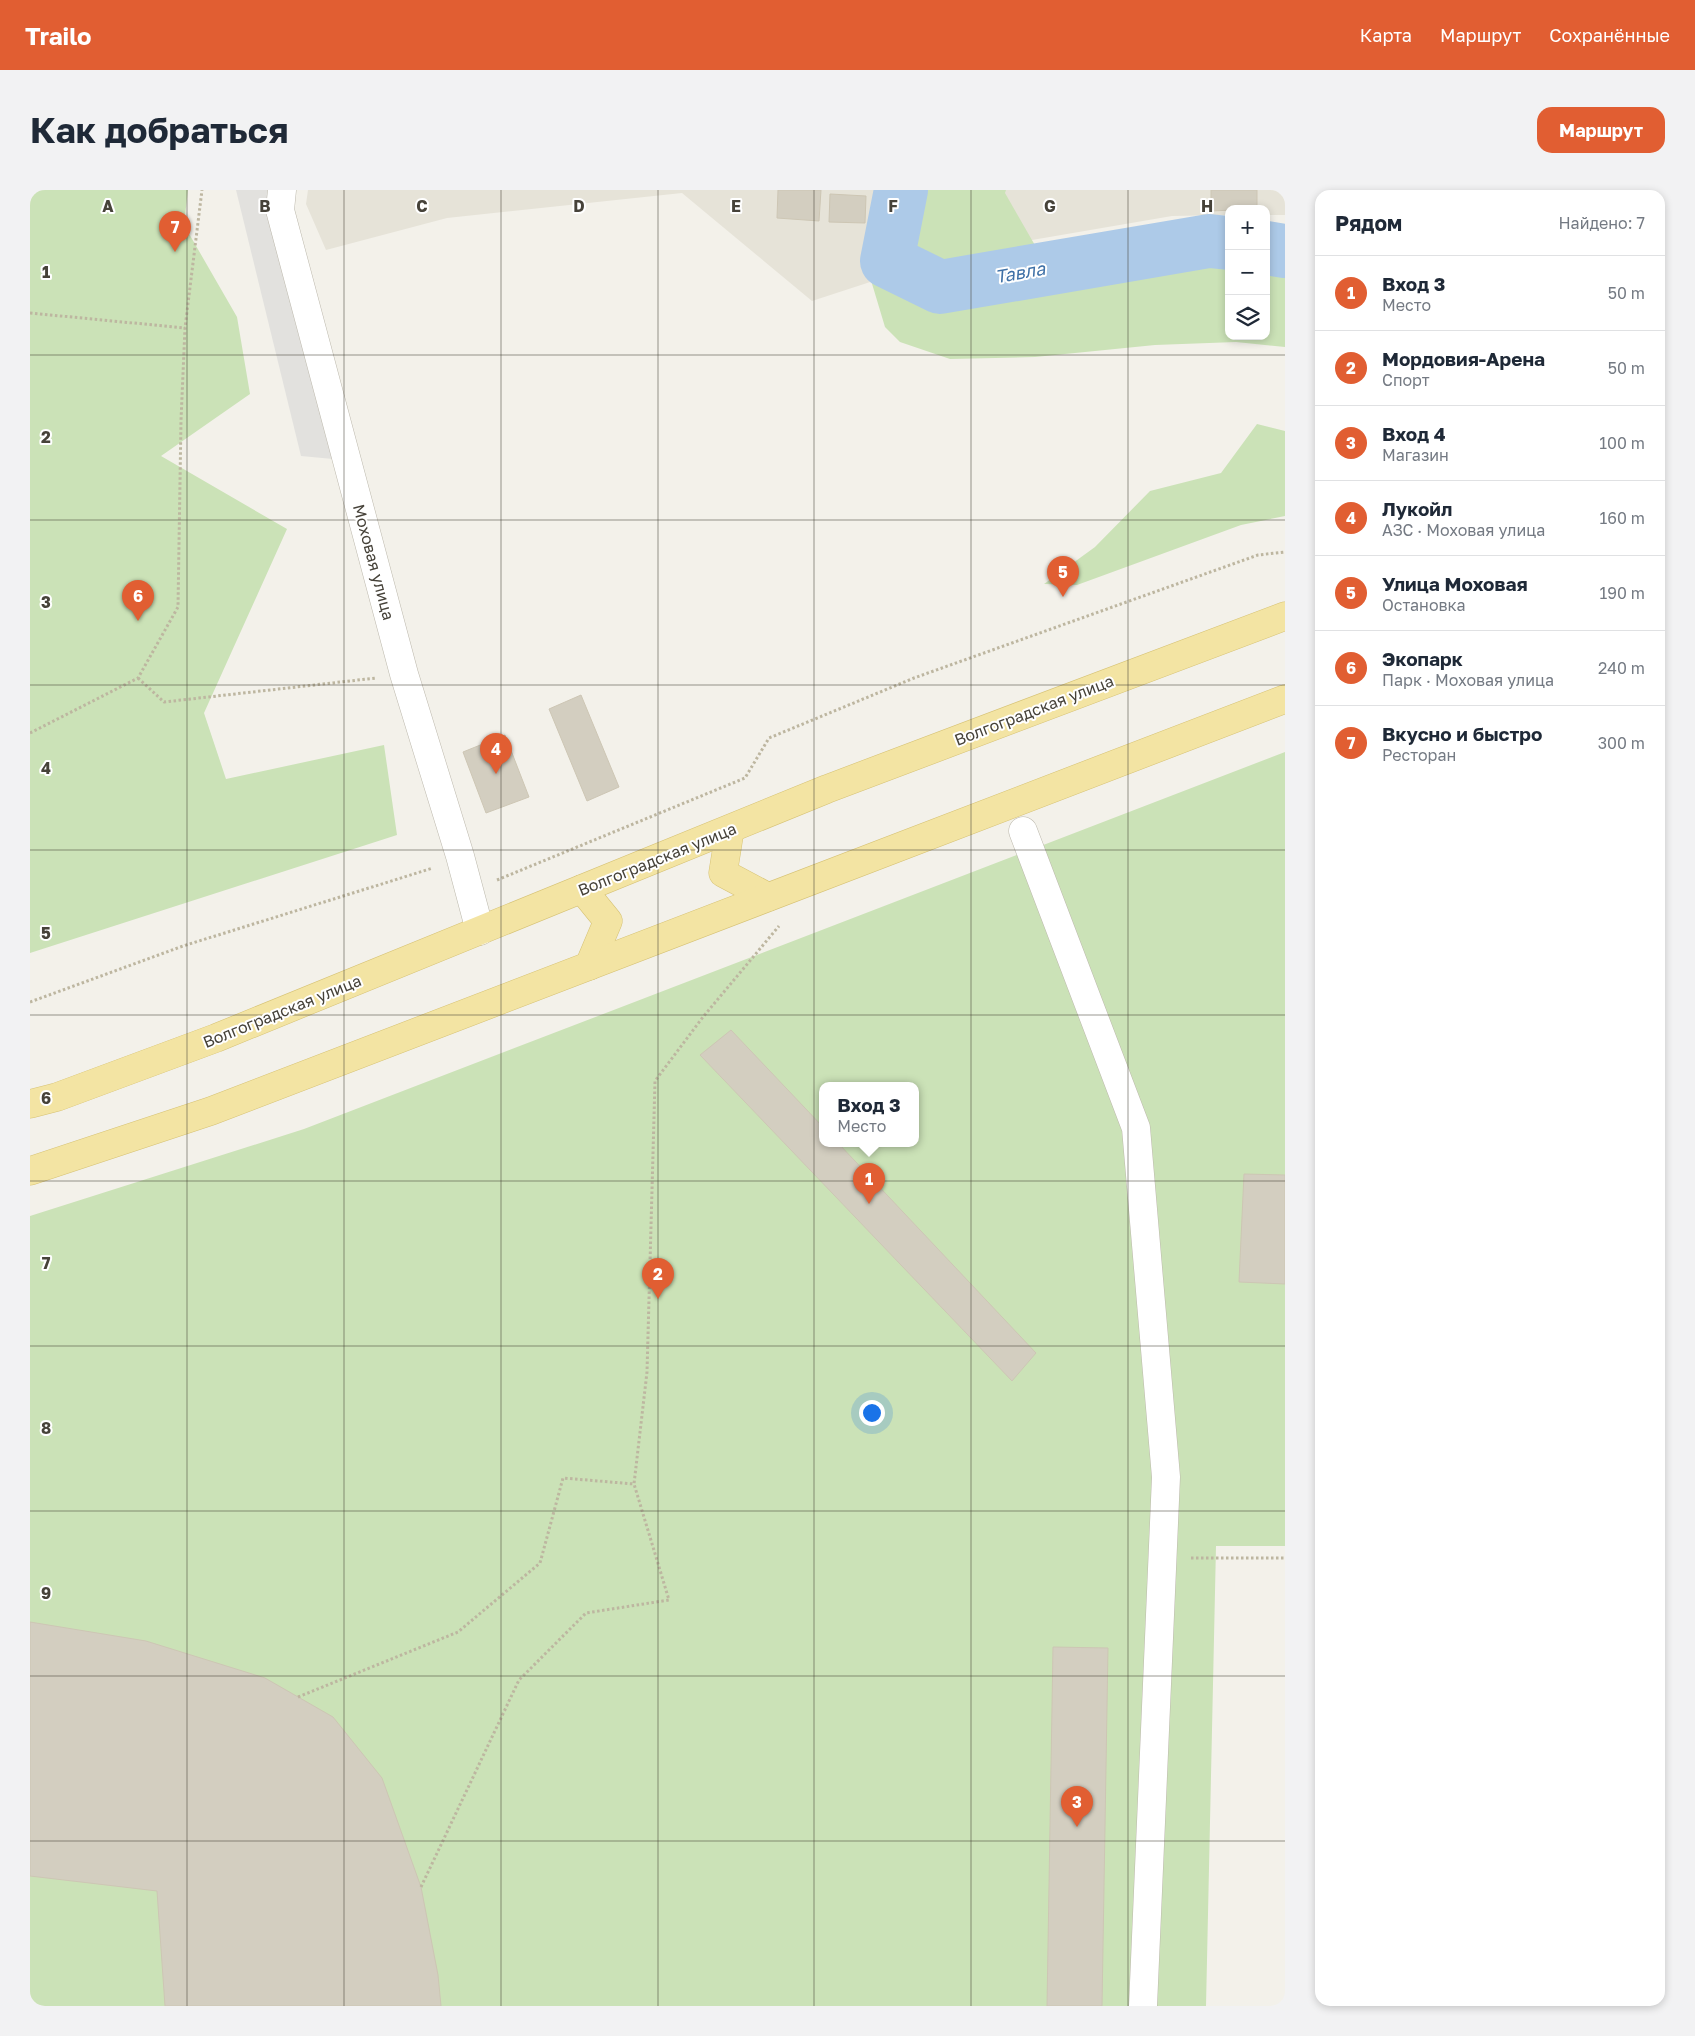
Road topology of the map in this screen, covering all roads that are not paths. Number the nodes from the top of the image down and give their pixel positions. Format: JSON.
{"nodes":[{"id":1,"x":282,"y":190,"type":"edge"},
{"id":2,"x":1285,"y":616,"type":"edge"},
{"id":3,"x":1285,"y":699,"type":"edge"},
{"id":4,"x":730,"y":829,"type":"junction"},
{"id":5,"x":1023,"y":831,"type":"dead end"},
{"id":6,"x":582,"y":889,"type":"junction"},
{"id":7,"x":768,"y":898,"type":"junction"},
{"id":8,"x":480,"y":930,"type":"junction"},
{"id":9,"x":589,"y":966,"type":"junction"},
{"id":10,"x":30,"y":1104,"type":"edge"},
{"id":11,"x":30,"y":1172,"type":"edge"},
{"id":12,"x":1143,"y":2006,"type":"edge"}],
"edges":[{"from":1,"to":8,"type":"street","name":"Моховая улица"},
{"from":2,"to":4,"type":"main road","name":"Волгоградская улица"},
{"from":3,"to":7,"type":"main road"},
{"from":4,"to":6,"type":"main road","name":"Волгоградская улица"},
{"from":4,"to":7,"type":"main road"},
{"from":5,"to":12,"type":"street"},
{"from":6,"to":8,"type":"main road","name":"Волгоградская улица"},
{"from":6,"to":9,"type":"main road"},
{"from":7,"to":9,"type":"main road"},
{"from":8,"to":10,"type":"main road","name":"Волгоградская улица"},
{"from":9,"to":11,"type":"main road"}]}
